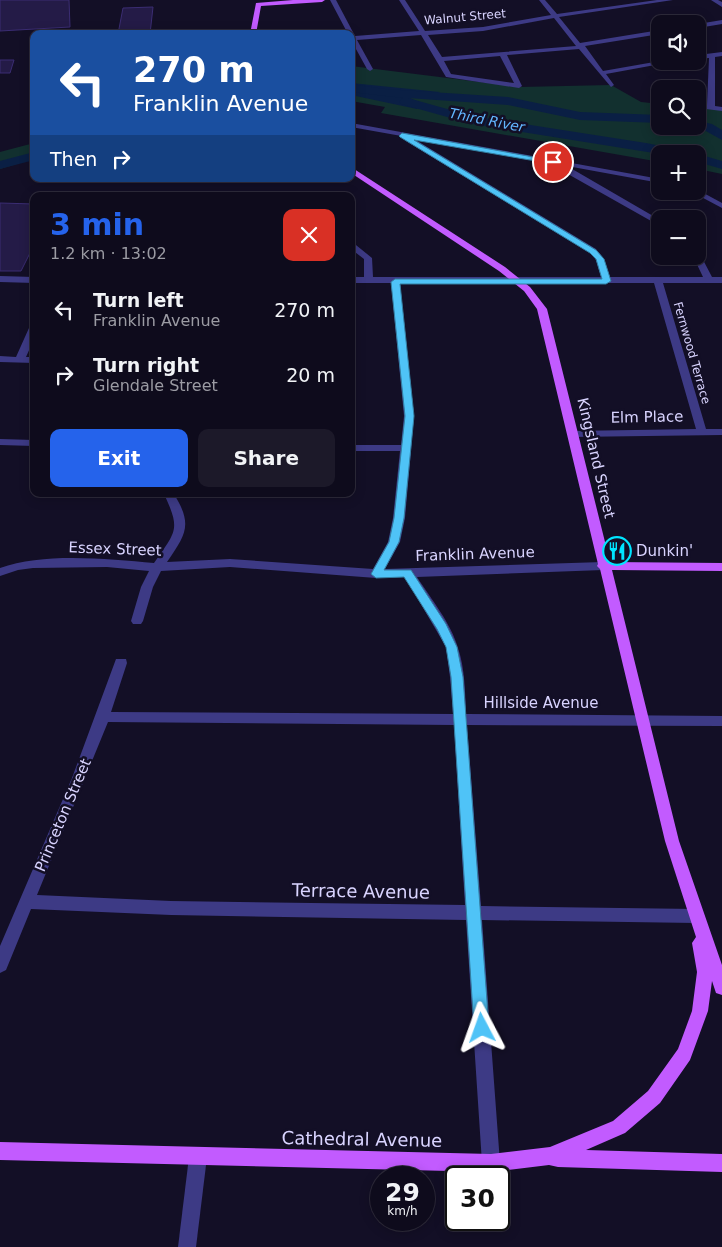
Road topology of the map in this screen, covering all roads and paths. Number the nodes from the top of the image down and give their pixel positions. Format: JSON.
{"nodes":[{"id":1,"x":322,"y":0,"type":"edge"},
{"id":2,"x":333,"y":0,"type":"edge"},
{"id":3,"x":402,"y":0,"type":"edge"},
{"id":4,"x":542,"y":0,"type":"edge"},
{"id":5,"x":670,"y":0,"type":"edge"},
{"id":6,"x":714,"y":0,"type":"edge"},
{"id":7,"x":259,"y":2,"type":"edge"},
{"id":8,"x":722,"y":5,"type":"edge"},
{"id":9,"x":556,"y":16,"type":"junction"},
{"id":10,"x":722,"y":22,"type":"edge"},
{"id":11,"x":706,"y":25,"type":"edge"},
{"id":12,"x":254,"y":30,"type":"edge"},
{"id":13,"x":348,"y":30,"type":"edge"},
{"id":14,"x":422,"y":32,"type":"junction"},
{"id":15,"x":651,"y":34,"type":"edge"},
{"id":16,"x":355,"y":37,"type":"edge"},
{"id":17,"x":355,"y":42,"type":"edge"},
{"id":18,"x":581,"y":46,"type":"junction"},
{"id":19,"x":722,"y":54,"type":"edge"},
{"id":20,"x":503,"y":55,"type":"junction"},
{"id":21,"x":712,"y":55,"type":"junction"},
{"id":22,"x":706,"y":56,"type":"edge"},
{"id":23,"x":440,"y":59,"type":"junction"},
{"id":24,"x":651,"y":65,"type":"edge"},
{"id":25,"x":370,"y":69,"type":"dead end"},
{"id":26,"x":601,"y":73,"type":"junction"},
{"id":27,"x":611,"y":86,"type":"dead end"},
{"id":28,"x":706,"y":106,"type":"edge"},
{"id":29,"x":711,"y":106,"type":"junction"},
{"id":30,"x":722,"y":109,"type":"edge"},
{"id":31,"x":355,"y":126,"type":"edge"},
{"id":32,"x":402,"y":136,"type":"junction"},
{"id":33,"x":553,"y":162,"type":"junction"},
{"id":34,"x":355,"y":172,"type":"edge"},
{"id":35,"x":651,"y":179,"type":"edge"},
{"id":36,"x":706,"y":197,"type":"edge"},
{"id":37,"x":722,"y":206,"type":"edge"},
{"id":38,"x":651,"y":218,"type":"edge"},
{"id":39,"x":355,"y":247,"type":"edge"},
{"id":40,"x":702,"y":265,"type":"edge"},
{"id":41,"x":0,"y":279,"type":"edge"},
{"id":42,"x":30,"y":280,"type":"edge"},
{"id":43,"x":355,"y":280,"type":"edge"},
{"id":44,"x":369,"y":280,"type":"junction"},
{"id":45,"x":710,"y":280,"type":"junction"},
{"id":46,"x":722,"y":280,"type":"edge"},
{"id":47,"x":606,"y":281,"type":"junction"},
{"id":48,"x":658,"y":281,"type":"junction"},
{"id":49,"x":395,"y":282,"type":"junction"},
{"id":50,"x":518,"y":282,"type":"junction"},
{"id":51,"x":30,"y":337,"type":"edge"},
{"id":52,"x":0,"y":359,"type":"edge"},
{"id":53,"x":20,"y":359,"type":"junction"},
{"id":54,"x":30,"y":360,"type":"edge"},
{"id":55,"x":702,"y":432,"type":"junction"},
{"id":56,"x":722,"y":432,"type":"edge"},
{"id":57,"x":572,"y":434,"type":"junction"},
{"id":58,"x":0,"y":442,"type":"edge"},
{"id":59,"x":30,"y":443,"type":"edge"},
{"id":60,"x":355,"y":448,"type":"edge"},
{"id":61,"x":406,"y":448,"type":"junction"},
{"id":62,"x":171,"y":497,"type":"edge"},
{"id":63,"x":230,"y":563,"type":"joint"},
{"id":64,"x":604,"y":566,"type":"junction"},
{"id":65,"x":157,"y":567,"type":"junction"},
{"id":66,"x":722,"y":567,"type":"edge"},
{"id":67,"x":0,"y":572,"type":"edge"},
{"id":68,"x":408,"y":573,"type":"junction"},
{"id":69,"x":376,"y":574,"type":"junction"},
{"id":70,"x":137,"y":621,"type":"dead end"},
{"id":71,"x":121,"y":663,"type":"dead end"},
{"id":72,"x":103,"y":717,"type":"junction"},
{"id":73,"x":460,"y":719,"type":"junction"},
{"id":74,"x":642,"y":719,"type":"junction"},
{"id":75,"x":722,"y":721,"type":"edge"},
{"id":76,"x":26,"y":902,"type":"junction"},
{"id":77,"x":474,"y":913,"type":"junction"},
{"id":78,"x":696,"y":916,"type":"junction"},
{"id":79,"x":0,"y":965,"type":"edge"},
{"id":80,"x":722,"y":987,"type":"edge"},
{"id":81,"x":0,"y":1152,"type":"edge"},
{"id":82,"x":549,"y":1156,"type":"junction"},
{"id":83,"x":198,"y":1157,"type":"junction"},
{"id":84,"x":491,"y":1163,"type":"junction"},
{"id":85,"x":722,"y":1163,"type":"edge"},
{"id":86,"x":187,"y":1247,"type":"edge"}],
"edges":[{"from":1,"to":7,"type":"main road"},
{"from":2,"to":13,"type":"street"},
{"from":3,"to":14,"type":"street"},
{"from":4,"to":9,"type":"street"},
{"from":5,"to":9,"type":"street","name":"Walnut Street"},
{"from":6,"to":8,"type":"street"},
{"from":7,"to":12,"type":"main road"},
{"from":9,"to":14,"type":"street","name":"Walnut Street"},
{"from":9,"to":18,"type":"street"},
{"from":10,"to":11,"type":"street"},
{"from":14,"to":16,"type":"street","name":"Walnut Street"},
{"from":14,"to":23,"type":"street"},
{"from":15,"to":18,"type":"street"},
{"from":17,"to":25,"type":"street"},
{"from":18,"to":20,"type":"street"},
{"from":18,"to":26,"type":"street"},
{"from":19,"to":21,"type":"street"},
{"from":20,"to":23,"type":"street"},
{"from":20,"to":23,"type":"street"},
{"from":21,"to":22,"type":"street"},
{"from":21,"to":29,"type":"street"},
{"from":24,"to":26,"type":"street"},
{"from":26,"to":27,"type":"street"},
{"from":28,"to":29,"type":"street"},
{"from":29,"to":30,"type":"street"},
{"from":31,"to":32,"type":"street"},
{"from":32,"to":33,"type":"street"},
{"from":32,"to":47,"type":"street"},
{"from":33,"to":35,"type":"street"},
{"from":33,"to":38,"type":"street"},
{"from":34,"to":50,"type":"main road","name":"Kingsland Street"},
{"from":36,"to":37,"type":"street"},
{"from":39,"to":44,"type":"street"},
{"from":40,"to":45,"type":"street"},
{"from":41,"to":42,"type":"street"},
{"from":43,"to":44,"type":"street"},
{"from":44,"to":49,"type":"street"},
{"from":45,"to":46,"type":"street"},
{"from":45,"to":48,"type":"street"},
{"from":47,"to":48,"type":"street"},
{"from":47,"to":50,"type":"street"},
{"from":48,"to":55,"type":"street","name":"Fernwood Terrace"},
{"from":49,"to":50,"type":"street"},
{"from":49,"to":61,"type":"street"},
{"from":50,"to":57,"type":"main road","name":"Kingsland Street"},
{"from":51,"to":53,"type":"street"},
{"from":52,"to":53,"type":"street"},
{"from":53,"to":54,"type":"street"},
{"from":55,"to":56,"type":"street","name":"Elm Place"},
{"from":55,"to":57,"type":"street","name":"Elm Place"},
{"from":57,"to":64,"type":"main road","name":"Kingsland Street"},
{"from":58,"to":59,"type":"street"},
{"from":60,"to":61,"type":"street"},
{"from":61,"to":69,"type":"street"},
{"from":62,"to":65,"type":"street"},
{"from":63,"to":65,"type":"street","name":"Essex Street"},
{"from":63,"to":69,"type":"street","name":"Franklin Avenue"},
{"from":64,"to":66,"type":"main road","name":"Franklin Avenue"},
{"from":64,"to":68,"type":"street","name":"Franklin Avenue"},
{"from":64,"to":74,"type":"main road","name":"Kingsland Street"},
{"from":65,"to":67,"type":"street","name":"Essex Street"},
{"from":65,"to":70,"type":"street"},
{"from":68,"to":69,"type":"street","name":"Franklin Avenue"},
{"from":68,"to":73,"type":"street"},
{"from":71,"to":72,"type":"street","name":"Princeton Street"},
{"from":72,"to":73,"type":"street","name":"Hillside Avenue"},
{"from":72,"to":76,"type":"street","name":"Princeton Street"},
{"from":73,"to":74,"type":"street","name":"Hillside Avenue"},
{"from":73,"to":77,"type":"street"},
{"from":74,"to":75,"type":"street","name":"Hillside Avenue"},
{"from":74,"to":78,"type":"main road","name":"Kingsland Street"},
{"from":76,"to":77,"type":"street","name":"Terrace Avenue"},
{"from":76,"to":79,"type":"street","name":"Princeton Street"},
{"from":77,"to":78,"type":"street","name":"Terrace Avenue"},
{"from":77,"to":84,"type":"street"},
{"from":78,"to":80,"type":"main road","name":"Kingsland Street"},
{"from":78,"to":82,"type":"main road"},
{"from":81,"to":83,"type":"main road","name":"Cathedral Avenue"},
{"from":82,"to":84,"type":"main road","name":"Cathedral Avenue"},
{"from":82,"to":85,"type":"main road","name":"Cathedral Avenue"},
{"from":83,"to":84,"type":"main road","name":"Cathedral Avenue"},
{"from":83,"to":86,"type":"street"}]}
